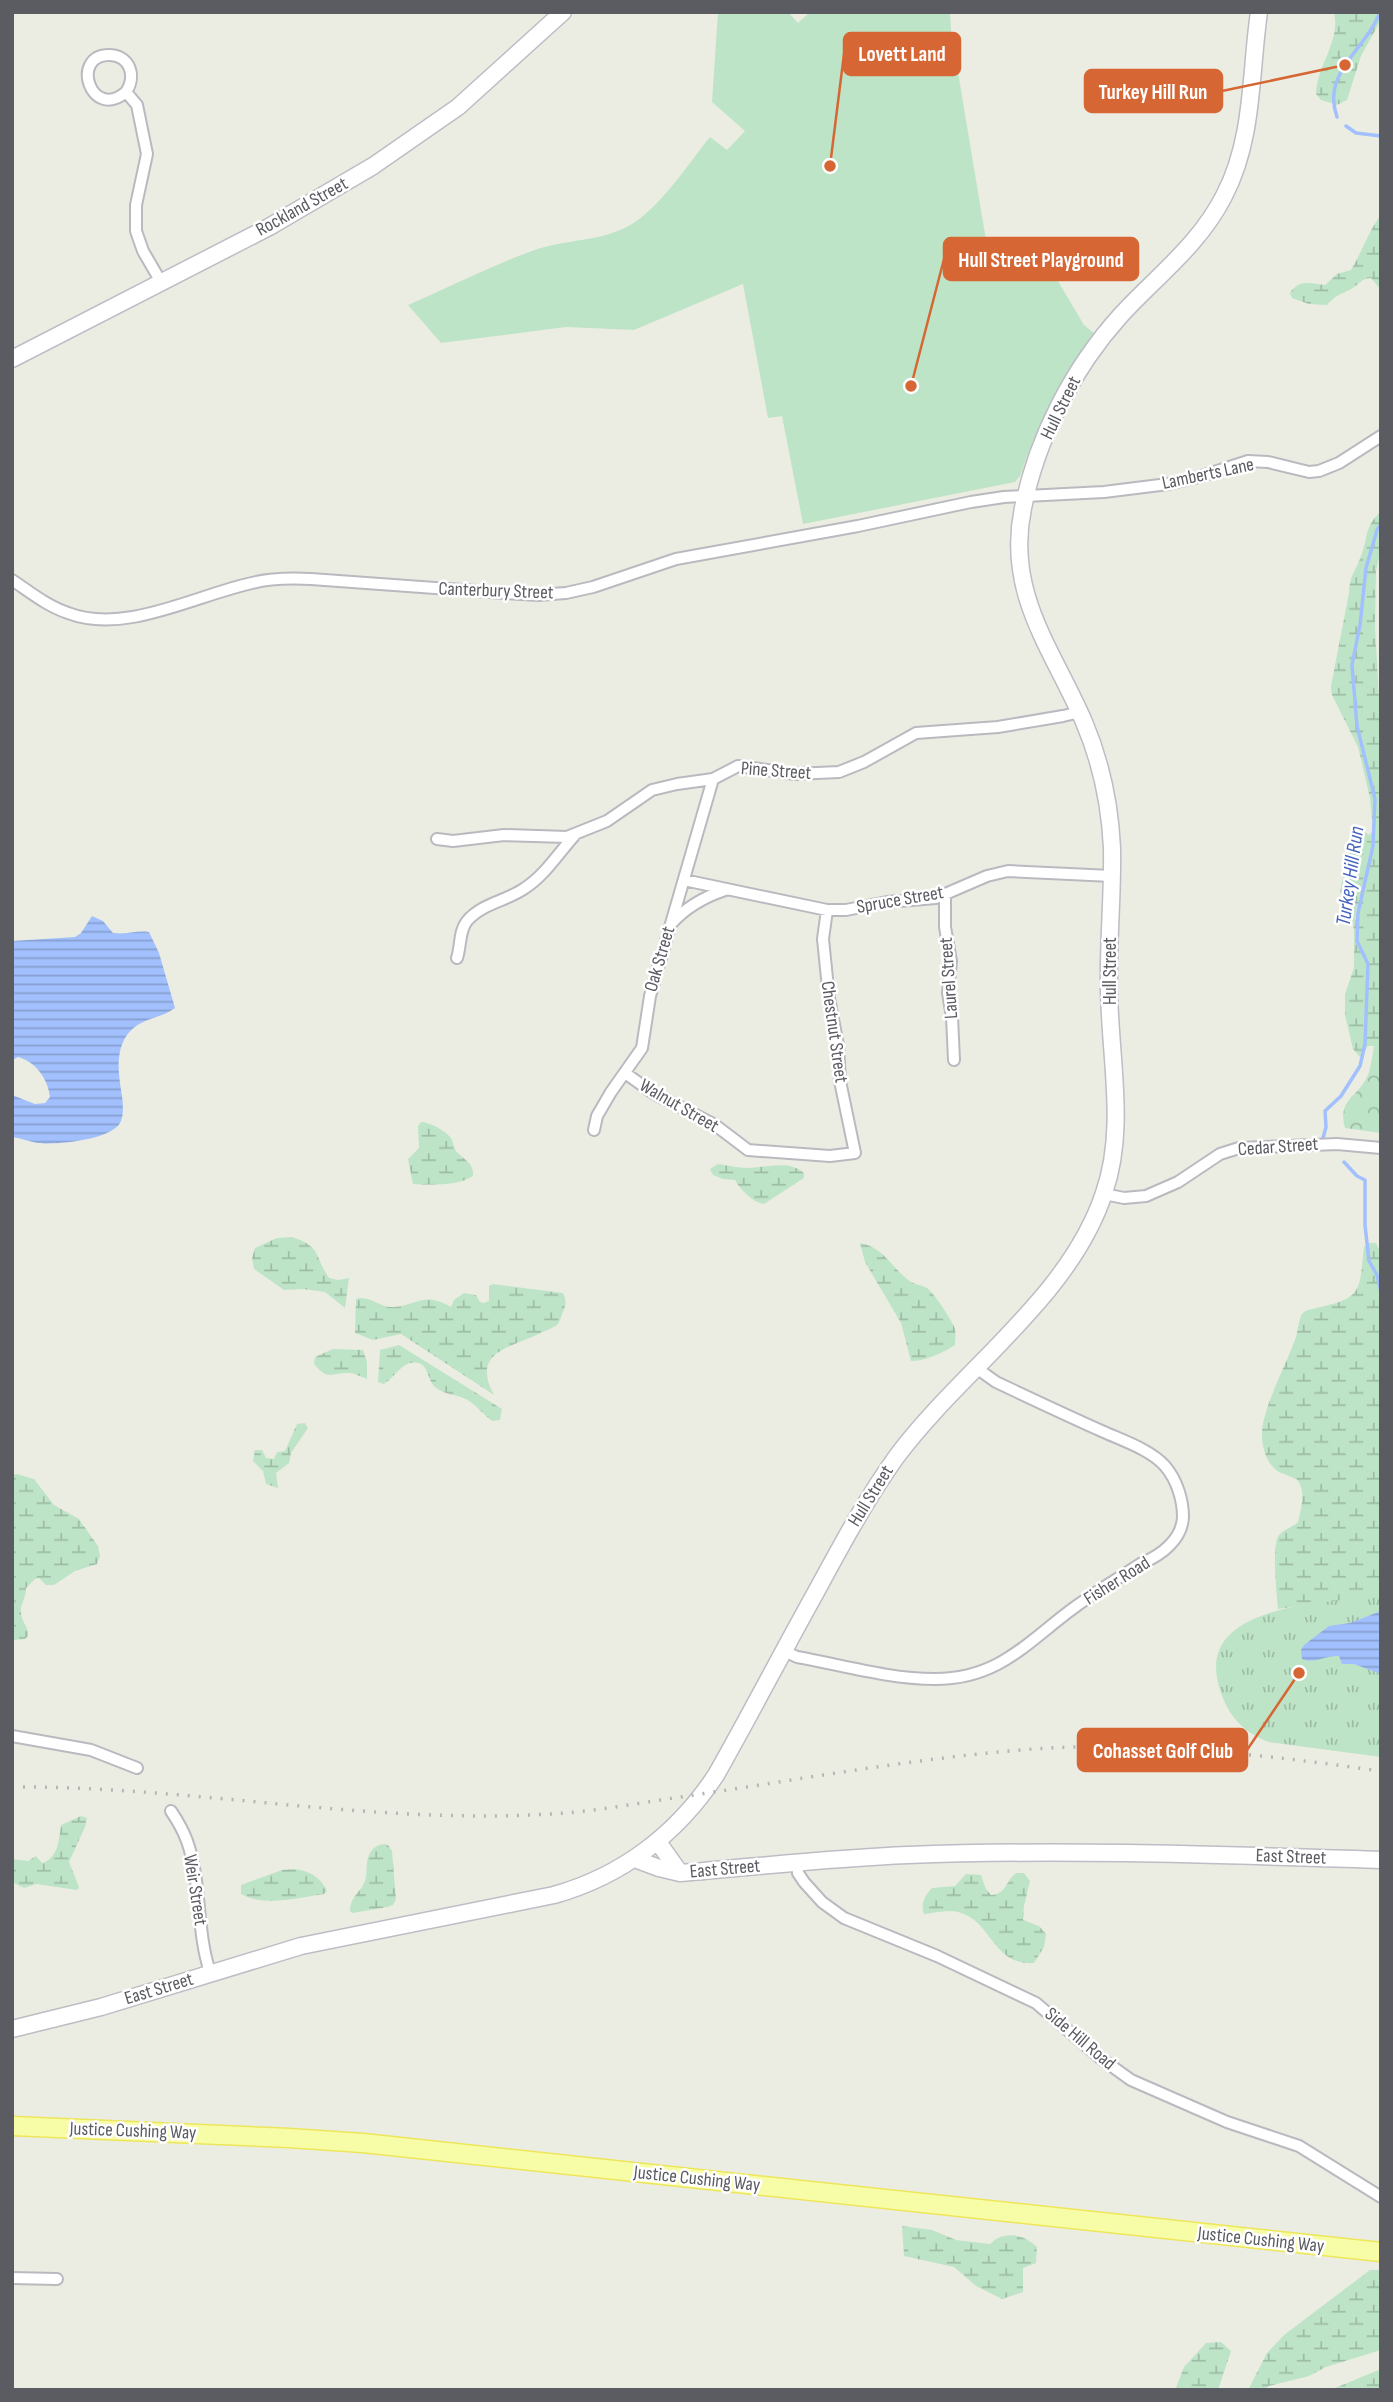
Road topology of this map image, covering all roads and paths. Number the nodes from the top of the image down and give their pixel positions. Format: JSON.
{"nodes":[{"id":1,"x":564,"y":12,"type":"edge"},
{"id":2,"x":1259,"y":12,"type":"edge"},
{"id":3,"x":126,"y":92,"type":"junction"},
{"id":4,"x":161,"y":282,"type":"junction"},
{"id":5,"x":12,"y":359,"type":"edge"},
{"id":6,"x":1381,"y":436,"type":"edge"},
{"id":7,"x":1026,"y":496,"type":"junction"},
{"id":8,"x":12,"y":580,"type":"edge"},
{"id":9,"x":1080,"y":712,"type":"junction"},
{"id":10,"x":713,"y":779,"type":"junction"},
{"id":11,"x":574,"y":836,"type":"junction"},
{"id":12,"x":437,"y":839,"type":"dead end"},
{"id":13,"x":1112,"y":876,"type":"junction"},
{"id":14,"x":684,"y":880,"type":"junction"},
{"id":15,"x":728,"y":889,"type":"junction"},
{"id":16,"x":945,"y":895,"type":"junction"},
{"id":17,"x":827,"y":909,"type":"junction"},
{"id":18,"x":669,"y":926,"type":"junction"},
{"id":19,"x":457,"y":958,"type":"dead end"},
{"id":20,"x":954,"y":1060,"type":"dead end"},
{"id":21,"x":625,"y":1073,"type":"junction"},
{"id":22,"x":594,"y":1130,"type":"dead end"},
{"id":23,"x":1381,"y":1148,"type":"edge"},
{"id":24,"x":855,"y":1153,"type":"joint"},
{"id":25,"x":1104,"y":1194,"type":"junction"},
{"id":26,"x":975,"y":1367,"type":"junction"},
{"id":27,"x":783,"y":1651,"type":"junction"},
{"id":28,"x":12,"y":1736,"type":"edge"},
{"id":29,"x":137,"y":1768,"type":"dead end"},
{"id":30,"x":172,"y":1811,"type":"dead end"},
{"id":31,"x":658,"y":1842,"type":"junction"},
{"id":32,"x":635,"y":1859,"type":"junction"},
{"id":33,"x":1381,"y":1860,"type":"edge"},
{"id":34,"x":797,"y":1863,"type":"junction"},
{"id":35,"x":680,"y":1873,"type":"junction"},
{"id":36,"x":210,"y":1972,"type":"junction"},
{"id":37,"x":12,"y":2029,"type":"edge"},
{"id":38,"x":12,"y":2126,"type":"edge"},
{"id":39,"x":1381,"y":2197,"type":"edge"},
{"id":40,"x":1381,"y":2252,"type":"edge"},
{"id":41,"x":12,"y":2278,"type":"edge"},
{"id":42,"x":57,"y":2279,"type":"dead end"}],
"edges":[{"from":1,"to":4,"type":"main road","name":"Rockland Street"},
{"from":2,"to":7,"type":"main road","name":"Hull Street"},
{"from":3,"to":3,"type":"street"},
{"from":3,"to":4,"type":"street"},
{"from":4,"to":5,"type":"main road","name":"Rockland Street"},
{"from":6,"to":7,"type":"street","name":"Lamberts Lane"},
{"from":7,"to":8,"type":"street","name":"Canterbury Street"},
{"from":7,"to":9,"type":"main road","name":"Hull Street"},
{"from":9,"to":10,"type":"street","name":"Pine Street"},
{"from":9,"to":13,"type":"main road","name":"Hull Street"},
{"from":10,"to":11,"type":"street","name":"Pine Street"},
{"from":10,"to":14,"type":"street","name":"Oak Street"},
{"from":11,"to":12,"type":"street","name":"Pine Street"},
{"from":11,"to":19,"type":"street"},
{"from":13,"to":16,"type":"street","name":"Spruce Street"},
{"from":13,"to":25,"type":"main road","name":"Hull Street"},
{"from":14,"to":15,"type":"street","name":"Spruce Street"},
{"from":14,"to":18,"type":"street","name":"Oak Street"},
{"from":15,"to":17,"type":"street","name":"Spruce Street"},
{"from":15,"to":18,"type":"street"},
{"from":16,"to":17,"type":"street","name":"Spruce Street"},
{"from":16,"to":20,"type":"street","name":"Laurel Street"},
{"from":17,"to":24,"type":"street","name":"Chestnut Street"},
{"from":18,"to":21,"type":"street","name":"Oak Street"},
{"from":21,"to":22,"type":"street","name":"Oak Street"},
{"from":21,"to":24,"type":"street","name":"Walnut Street"},
{"from":23,"to":25,"type":"street","name":"Cedar Street"},
{"from":25,"to":26,"type":"main road","name":"Hull Street"},
{"from":26,"to":27,"type":"main road","name":"Hull Street"},
{"from":26,"to":27,"type":"street","name":"Fisher Road"},
{"from":27,"to":31,"type":"main road","name":"Hull Street"},
{"from":28,"to":29,"type":"street"},
{"from":30,"to":36,"type":"street","name":"Weir Street"},
{"from":31,"to":32,"type":"main road","name":"Hull Street"},
{"from":31,"to":35,"type":"main road"},
{"from":32,"to":35,"type":"main road","name":"East Street"},
{"from":32,"to":36,"type":"main road","name":"East Street"},
{"from":33,"to":34,"type":"main road","name":"East Street"},
{"from":34,"to":35,"type":"main road","name":"East Street"},
{"from":34,"to":39,"type":"street","name":"Side Hill Road"},
{"from":36,"to":37,"type":"main road","name":"East Street"},
{"from":38,"to":40,"type":"main road","name":"Justice Cushing Way"},
{"from":41,"to":42,"type":"street"}]}
